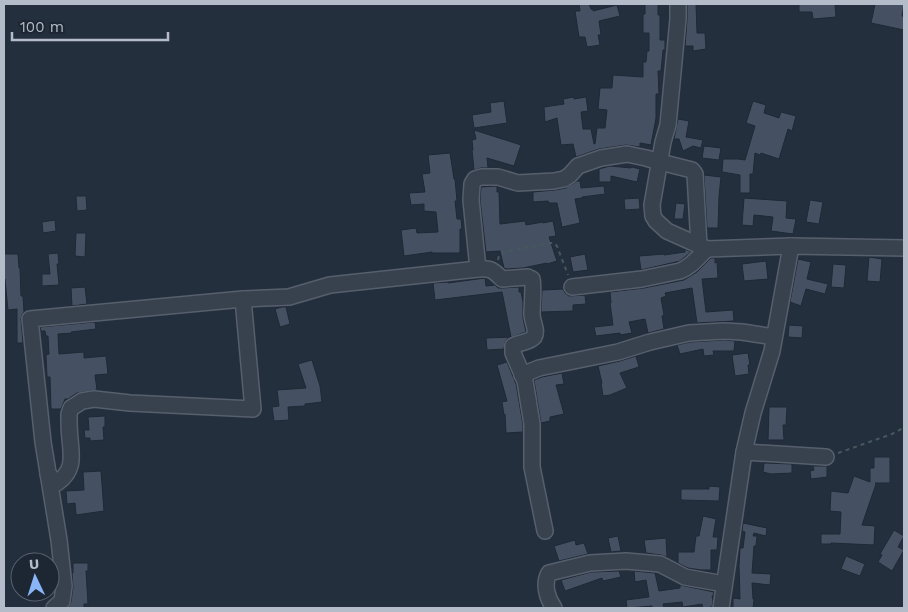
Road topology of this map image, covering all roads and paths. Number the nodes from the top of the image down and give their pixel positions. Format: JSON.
{"nodes":[{"id":1,"x":678,"y":4,"type":"edge"},
{"id":2,"x":660,"y":162,"type":"junction"},
{"id":3,"x":791,"y":246,"type":"junction"},
{"id":4,"x":703,"y":248,"type":"junction"},
{"id":5,"x":904,"y":248,"type":"edge"},
{"id":6,"x":498,"y":260,"type":"dead end"},
{"id":7,"x":478,"y":269,"type":"junction"},
{"id":8,"x":572,"y":287,"type":"joint"},
{"id":9,"x":243,"y":299,"type":"junction"},
{"id":10,"x":774,"y":337,"type":"junction"},
{"id":11,"x":522,"y":375,"type":"junction"},
{"id":12,"x":904,"y":426,"type":"edge"},
{"id":13,"x":744,"y":452,"type":"junction"},
{"id":14,"x":826,"y":457,"type":"joint"},
{"id":15,"x":48,"y":474,"type":"junction"},
{"id":16,"x":545,"y":531,"type":"dead end"},
{"id":17,"x":724,"y":584,"type":"junction"},
{"id":18,"x":54,"y":608,"type":"edge"},
{"id":19,"x":554,"y":608,"type":"edge"},
{"id":20,"x":720,"y":608,"type":"edge"}],
"edges":[{"from":1,"to":2,"type":"street"},
{"from":2,"to":4,"type":"street"},
{"from":2,"to":4,"type":"street"},
{"from":2,"to":7,"type":"street"},
{"from":3,"to":4,"type":"street"},
{"from":3,"to":5,"type":"street"},
{"from":3,"to":10,"type":"street"},
{"from":4,"to":8,"type":"street"},
{"from":6,"to":8,"type":"path"},
{"from":7,"to":9,"type":"street"},
{"from":7,"to":11,"type":"street"},
{"from":9,"to":15,"type":"street"},
{"from":9,"to":15,"type":"street"},
{"from":10,"to":11,"type":"street"},
{"from":10,"to":13,"type":"street"},
{"from":11,"to":16,"type":"street"},
{"from":12,"to":14,"type":"path"},
{"from":13,"to":14,"type":"street"},
{"from":13,"to":17,"type":"street"},
{"from":15,"to":18,"type":"street"},
{"from":17,"to":19,"type":"street"},
{"from":17,"to":20,"type":"street"}]}
